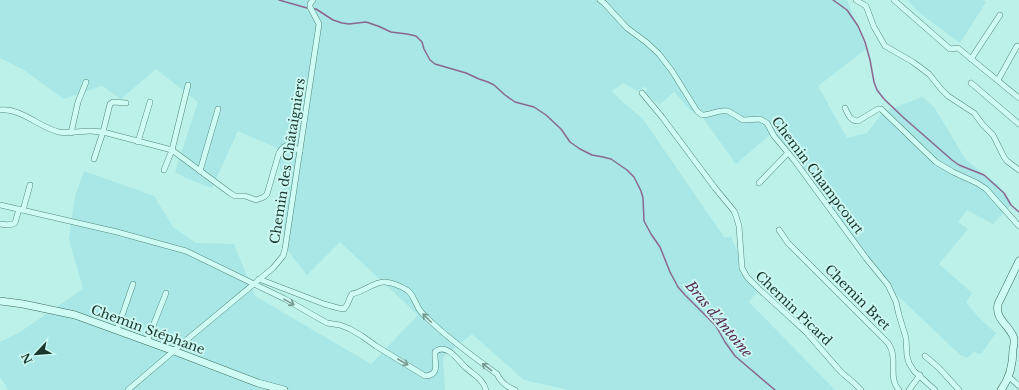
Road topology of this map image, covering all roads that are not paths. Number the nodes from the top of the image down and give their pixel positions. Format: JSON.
{"nodes":[{"id":1,"x":313,"y":0,"type":"edge"},
{"id":2,"x":600,"y":0,"type":"edge"},
{"id":3,"x":856,"y":0,"type":"edge"},
{"id":4,"x":894,"y":0,"type":"edge"},
{"id":5,"x":1000,"y":15,"type":"dead end"},
{"id":6,"x":1017,"y":46,"type":"dead end"},
{"id":7,"x":971,"y":59,"type":"junction"},
{"id":8,"x":998,"y":80,"type":"junction"},
{"id":9,"x":86,"y":82,"type":"dead end"},
{"id":10,"x":971,"y":83,"type":"dead end"},
{"id":11,"x":188,"y":85,"type":"dead end"},
{"id":12,"x":642,"y":93,"type":"dead end"},
{"id":13,"x":1019,"y":98,"type":"edge"},
{"id":14,"x":150,"y":102,"type":"dead end"},
{"id":15,"x":126,"y":103,"type":"dead end"},
{"id":16,"x":218,"y":108,"type":"dead end"},
{"id":17,"x":844,"y":108,"type":"dead end"},
{"id":18,"x":0,"y":110,"type":"edge"},
{"id":19,"x":1019,"y":124,"type":"edge"},
{"id":20,"x":103,"y":132,"type":"junction"},
{"id":21,"x":71,"y":133,"type":"junction"},
{"id":22,"x":138,"y":142,"type":"junction"},
{"id":23,"x":172,"y":150,"type":"junction"},
{"id":24,"x":300,"y":151,"type":"junction"},
{"id":25,"x":788,"y":153,"type":"junction"},
{"id":26,"x":94,"y":160,"type":"dead end"},
{"id":27,"x":164,"y":170,"type":"dead end"},
{"id":28,"x":1019,"y":170,"type":"edge"},
{"id":29,"x":200,"y":171,"type":"junction"},
{"id":30,"x":758,"y":183,"type":"dead end"},
{"id":31,"x":30,"y":185,"type":"dead end"},
{"id":32,"x":0,"y":205,"type":"edge"},
{"id":33,"x":21,"y":209,"type":"junction"},
{"id":34,"x":0,"y":224,"type":"edge"},
{"id":35,"x":1019,"y":226,"type":"edge"},
{"id":36,"x":779,"y":230,"type":"dead end"},
{"id":37,"x":1019,"y":261,"type":"edge"},
{"id":38,"x":259,"y":279,"type":"junction"},
{"id":39,"x":133,"y":284,"type":"dead end"},
{"id":40,"x":254,"y":284,"type":"junction"},
{"id":41,"x":166,"y":293,"type":"dead end"},
{"id":42,"x":0,"y":301,"type":"edge"},
{"id":43,"x":117,"y":330,"type":"junction"},
{"id":44,"x":147,"y":341,"type":"junction"},
{"id":45,"x":457,"y":344,"type":"junction"},
{"id":46,"x":174,"y":351,"type":"junction"},
{"id":47,"x":450,"y":353,"type":"junction"},
{"id":48,"x":1019,"y":355,"type":"edge"},
{"id":49,"x":925,"y":356,"type":"dead end"},
{"id":50,"x":1012,"y":363,"type":"junction"},
{"id":51,"x":920,"y":375,"type":"junction"},
{"id":52,"x":1008,"y":376,"type":"junction"},
{"id":53,"x":1019,"y":386,"type":"edge"},
{"id":54,"x":128,"y":390,"type":"edge"},
{"id":55,"x":284,"y":390,"type":"edge"},
{"id":56,"x":486,"y":390,"type":"edge"},
{"id":57,"x":516,"y":390,"type":"edge"},
{"id":58,"x":861,"y":390,"type":"edge"},
{"id":59,"x":899,"y":390,"type":"edge"},
{"id":60,"x":909,"y":390,"type":"edge"},
{"id":61,"x":935,"y":390,"type":"edge"},
{"id":62,"x":960,"y":390,"type":"edge"},
{"id":63,"x":1001,"y":390,"type":"edge"}],
"edges":[{"from":1,"to":24,"type":"street","name":"Chemin des Châtaigniers"},
{"from":2,"to":25,"type":"street","name":"Chemin Champcourt"},
{"from":3,"to":28,"type":"street"},
{"from":4,"to":7,"type":"street"},
{"from":5,"to":7,"type":"street"},
{"from":6,"to":8,"type":"street"},
{"from":7,"to":8,"type":"street"},
{"from":8,"to":13,"type":"street"},
{"from":9,"to":21,"type":"street"},
{"from":10,"to":19,"type":"street"},
{"from":11,"to":23,"type":"street"},
{"from":12,"to":58,"type":"street","name":"Chemin Picard"},
{"from":14,"to":22,"type":"street"},
{"from":15,"to":20,"type":"street"},
{"from":16,"to":29,"type":"street"},
{"from":17,"to":35,"type":"street"},
{"from":18,"to":21,"type":"street"},
{"from":20,"to":21,"type":"street"},
{"from":20,"to":22,"type":"street"},
{"from":20,"to":26,"type":"street"},
{"from":22,"to":23,"type":"street"},
{"from":23,"to":27,"type":"street"},
{"from":23,"to":29,"type":"street"},
{"from":24,"to":29,"type":"street"},
{"from":24,"to":38,"type":"street","name":"Chemin des Châtaigniers"},
{"from":25,"to":30,"type":"street"},
{"from":25,"to":51,"type":"street","name":"Chemin Champcourt"},
{"from":31,"to":33,"type":"street"},
{"from":32,"to":33,"type":"street"},
{"from":33,"to":34,"type":"street"},
{"from":33,"to":40,"type":"street"},
{"from":36,"to":59,"type":"street","name":"Chemin Bret"},
{"from":37,"to":50,"type":"main road"},
{"from":38,"to":40,"type":"street","name":"Chemin des Châtaigniers"},
{"from":45,"to":38,"type":"street","one_way":true},
{"from":39,"to":43,"type":"street"},
{"from":40,"to":46,"type":"street","name":"Chemin des Châtaigniers"},
{"from":40,"to":47,"type":"street","one_way":true},
{"from":41,"to":44,"type":"street"},
{"from":42,"to":43,"type":"main road","name":"Chemin Stéphane"},
{"from":43,"to":44,"type":"main road","name":"Chemin Stéphane"},
{"from":44,"to":46,"type":"main road","name":"Chemin Stéphane"},
{"from":45,"to":47,"type":"street"},
{"from":57,"to":45,"type":"street","one_way":true},
{"from":46,"to":54,"type":"street","name":"Chemin des Châtaigniers"},
{"from":46,"to":55,"type":"main road","name":"Chemin Stéphane"},
{"from":47,"to":56,"type":"street"},
{"from":48,"to":50,"type":"main road"},
{"from":49,"to":62,"type":"street"},
{"from":50,"to":52,"type":"main road"},
{"from":51,"to":60,"type":"street"},
{"from":51,"to":61,"type":"street","name":"Chemin Champcourt"},
{"from":52,"to":53,"type":"street"},
{"from":52,"to":63,"type":"main road"}]}
